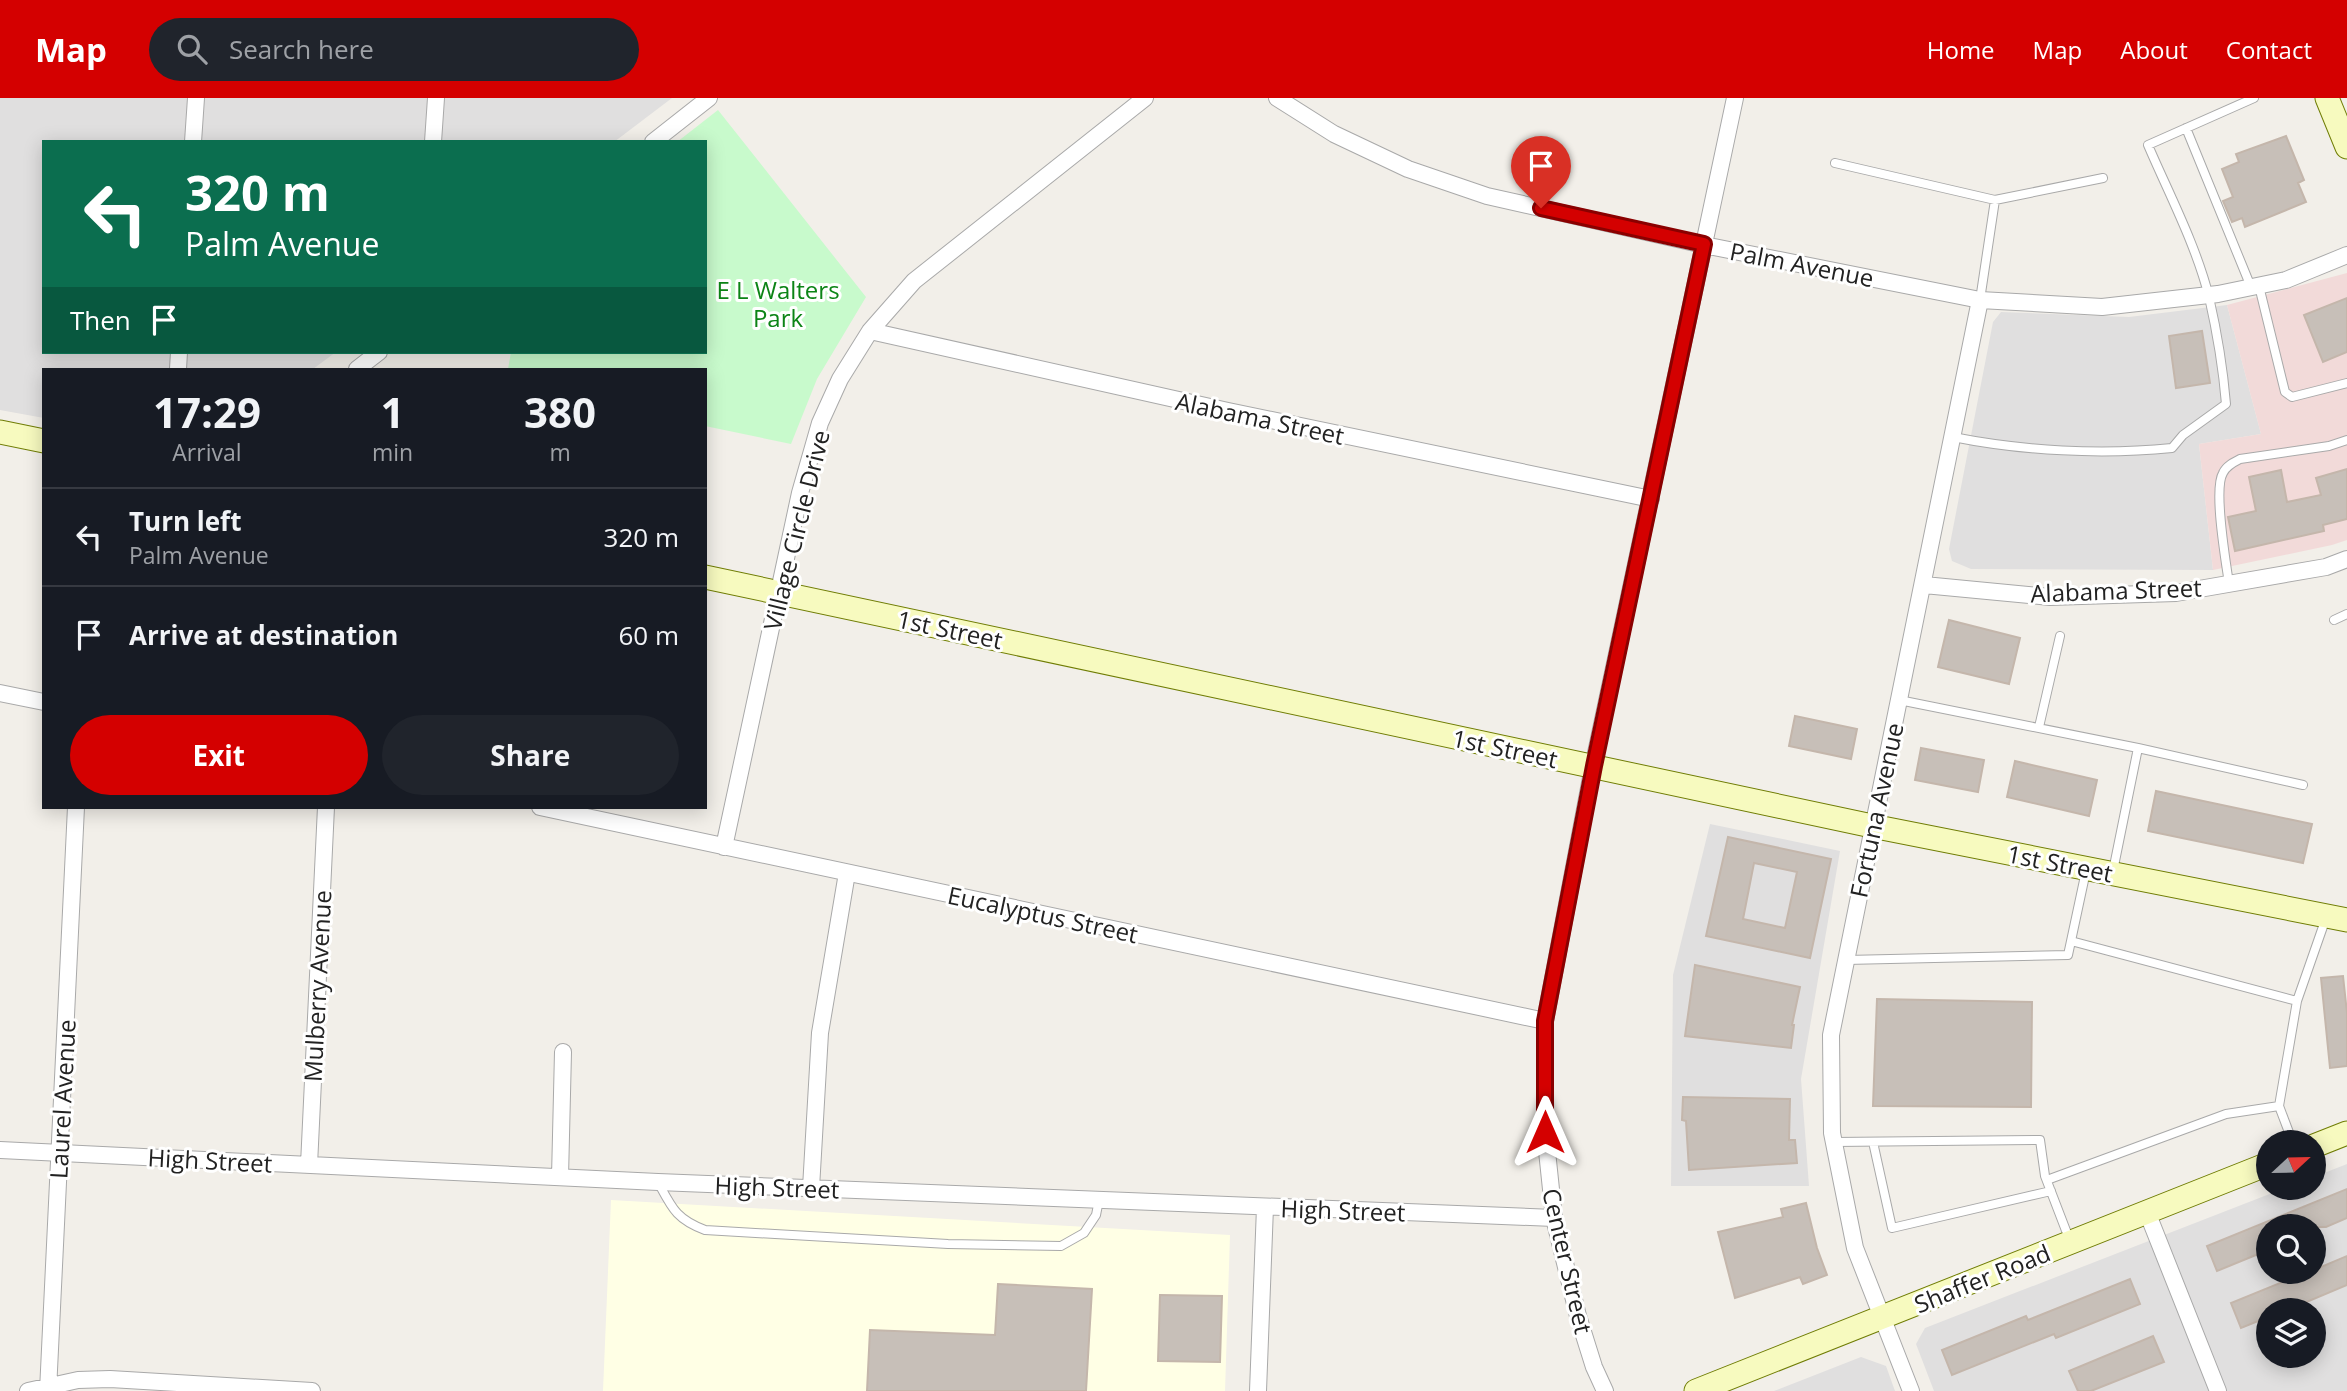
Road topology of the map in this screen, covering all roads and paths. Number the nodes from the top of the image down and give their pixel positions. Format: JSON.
{"nodes":[{"id":1,"x":196,"y":98,"type":"edge"},
{"id":2,"x":436,"y":98,"type":"edge"},
{"id":3,"x":687,"y":98,"type":"edge"},
{"id":4,"x":709,"y":98,"type":"edge"},
{"id":5,"x":1145,"y":98,"type":"edge"},
{"id":6,"x":1277,"y":98,"type":"edge"},
{"id":7,"x":1735,"y":98,"type":"edge"},
{"id":8,"x":2254,"y":98,"type":"edge"},
{"id":9,"x":2327,"y":98,"type":"edge"},
{"id":10,"x":686,"y":116,"type":"junction"},
{"id":11,"x":2186,"y":128,"type":"junction"},
{"id":12,"x":193,"y":140,"type":"edge"},
{"id":13,"x":433,"y":140,"type":"edge"},
{"id":14,"x":656,"y":140,"type":"edge"},
{"id":15,"x":2347,"y":147,"type":"edge"},
{"id":16,"x":1835,"y":163,"type":"dead end"},
{"id":17,"x":2103,"y":178,"type":"dead end"},
{"id":18,"x":1995,"y":200,"type":"junction"},
{"id":19,"x":1704,"y":244,"type":"junction"},
{"id":20,"x":2347,"y":255,"type":"edge"},
{"id":21,"x":2255,"y":286,"type":"junction"},
{"id":22,"x":2208,"y":295,"type":"junction"},
{"id":23,"x":1980,"y":300,"type":"junction"},
{"id":24,"x":870,"y":331,"type":"junction"},
{"id":25,"x":376,"y":354,"type":"edge"},
{"id":26,"x":358,"y":368,"type":"edge"},
{"id":27,"x":2347,"y":383,"type":"edge"},
{"id":28,"x":0,"y":432,"type":"edge"},
{"id":29,"x":1953,"y":437,"type":"junction"},
{"id":30,"x":2347,"y":440,"type":"edge"},
{"id":31,"x":42,"y":441,"type":"edge"},
{"id":32,"x":1651,"y":499,"type":"junction"},
{"id":33,"x":2347,"y":559,"type":"edge"},
{"id":34,"x":707,"y":577,"type":"edge"},
{"id":35,"x":2229,"y":584,"type":"junction"},
{"id":36,"x":1924,"y":585,"type":"junction"},
{"id":37,"x":779,"y":593,"type":"junction"},
{"id":38,"x":2347,"y":614,"type":"edge"},
{"id":39,"x":2334,"y":620,"type":"dead end"},
{"id":40,"x":2060,"y":636,"type":"dead end"},
{"id":41,"x":0,"y":693,"type":"edge"},
{"id":42,"x":1899,"y":700,"type":"junction"},
{"id":43,"x":42,"y":702,"type":"edge"},
{"id":44,"x":2039,"y":727,"type":"junction"},
{"id":45,"x":2138,"y":748,"type":"junction"},
{"id":46,"x":1594,"y":766,"type":"junction"},
{"id":47,"x":2303,"y":785,"type":"dead end"},
{"id":48,"x":76,"y":809,"type":"edge"},
{"id":49,"x":326,"y":809,"type":"edge"},
{"id":50,"x":549,"y":809,"type":"edge"},
{"id":51,"x":1872,"y":826,"type":"junction"},
{"id":52,"x":724,"y":847,"type":"junction"},
{"id":53,"x":2087,"y":868,"type":"junction"},
{"id":54,"x":847,"y":873,"type":"junction"},
{"id":55,"x":2112,"y":874,"type":"junction"},
{"id":56,"x":2337,"y":918,"type":"edge"},
{"id":57,"x":2071,"y":941,"type":"junction"},
{"id":58,"x":1846,"y":960,"type":"junction"},
{"id":59,"x":2297,"y":1001,"type":"junction"},
{"id":60,"x":1545,"y":1021,"type":"junction"},
{"id":61,"x":564,"y":1052,"type":"dead end"},
{"id":62,"x":2280,"y":1106,"type":"junction"},
{"id":63,"x":2288,"y":1130,"type":"edge"},
{"id":64,"x":2347,"y":1133,"type":"edge"},
{"id":65,"x":2326,"y":1141,"type":"edge"},
{"id":66,"x":1834,"y":1142,"type":"junction"},
{"id":67,"x":1873,"y":1142,"type":"junction"},
{"id":68,"x":0,"y":1150,"type":"edge"},
{"id":69,"x":60,"y":1153,"type":"junction"},
{"id":70,"x":309,"y":1165,"type":"junction"},
{"id":71,"x":2256,"y":1169,"type":"edge"},
{"id":72,"x":559,"y":1177,"type":"junction"},
{"id":73,"x":2047,"y":1180,"type":"junction"},
{"id":74,"x":658,"y":1182,"type":"junction"},
{"id":75,"x":811,"y":1188,"type":"junction"},
{"id":76,"x":2051,"y":1191,"type":"junction"},
{"id":77,"x":1099,"y":1200,"type":"junction"},
{"id":78,"x":1265,"y":1207,"type":"junction"},
{"id":79,"x":2147,"y":1212,"type":"junction"},
{"id":80,"x":1554,"y":1218,"type":"junction"},
{"id":81,"x":2071,"y":1242,"type":"junction"},
{"id":82,"x":1882,"y":1318,"type":"junction"},
{"id":83,"x":49,"y":1389,"type":"edge"},
{"id":84,"x":269,"y":1390,"type":"edge"},
{"id":85,"x":28,"y":1391,"type":"edge"},
{"id":86,"x":312,"y":1391,"type":"edge"},
{"id":87,"x":1258,"y":1391,"type":"edge"},
{"id":88,"x":1605,"y":1391,"type":"edge"},
{"id":89,"x":1696,"y":1391,"type":"edge"},
{"id":90,"x":1911,"y":1391,"type":"edge"},
{"id":91,"x":2218,"y":1391,"type":"edge"}],
"edges":[{"from":1,"to":12,"type":"street"},
{"from":2,"to":13,"type":"street"},
{"from":3,"to":10,"type":"street"},
{"from":4,"to":10,"type":"street"},
{"from":5,"to":24,"type":"street","name":"Village Circle Drive"},
{"from":6,"to":19,"type":"street","name":"Palm Avenue"},
{"from":7,"to":19,"type":"street","name":"Center Street"},
{"from":8,"to":11,"type":"lane"},
{"from":9,"to":15,"type":"street"},
{"from":10,"to":14,"type":"street"},
{"from":11,"to":21,"type":"lane"},
{"from":11,"to":22,"type":"lane"},
{"from":16,"to":18,"type":"lane"},
{"from":17,"to":18,"type":"lane"},
{"from":18,"to":23,"type":"lane"},
{"from":19,"to":23,"type":"street","name":"Palm Avenue"},
{"from":19,"to":32,"type":"street","name":"Center Street"},
{"from":20,"to":21,"type":"street","name":"Palm Avenue"},
{"from":21,"to":22,"type":"street","name":"Palm Avenue"},
{"from":21,"to":27,"type":"lane"},
{"from":22,"to":23,"type":"street","name":"Palm Avenue"},
{"from":22,"to":29,"type":"lane"},
{"from":23,"to":29,"type":"street","name":"Fortuna Avenue"},
{"from":24,"to":32,"type":"street","name":"Alabama Street"},
{"from":24,"to":37,"type":"street","name":"Village Circle Drive"},
{"from":25,"to":26,"type":"street"},
{"from":28,"to":31,"type":"street"},
{"from":29,"to":36,"type":"street","name":"Fortuna Avenue"},
{"from":30,"to":35,"type":"lane"},
{"from":32,"to":46,"type":"street","name":"Center Street"},
{"from":33,"to":35,"type":"street","name":"Alabama Street"},
{"from":34,"to":37,"type":"street","name":"1st Street"},
{"from":35,"to":36,"type":"street","name":"Alabama Street"},
{"from":36,"to":42,"type":"street","name":"Fortuna Avenue"},
{"from":37,"to":46,"type":"street","name":"1st Street"},
{"from":37,"to":52,"type":"street","name":"Village Circle Drive"},
{"from":38,"to":39,"type":"lane"},
{"from":40,"to":44,"type":"lane"},
{"from":41,"to":43,"type":"street"},
{"from":42,"to":44,"type":"lane"},
{"from":42,"to":51,"type":"street","name":"Fortuna Avenue"},
{"from":44,"to":45,"type":"lane"},
{"from":45,"to":47,"type":"lane"},
{"from":45,"to":55,"type":"lane"},
{"from":46,"to":51,"type":"street","name":"1st Street"},
{"from":46,"to":60,"type":"street","name":"Center Street"},
{"from":48,"to":69,"type":"street","name":"Laurel Avenue"},
{"from":49,"to":70,"type":"street","name":"Mulberry Avenue"},
{"from":50,"to":52,"type":"street","name":"Eucalyptus Street"},
{"from":51,"to":53,"type":"street","name":"1st Street"},
{"from":51,"to":58,"type":"street","name":"Fortuna Avenue"},
{"from":52,"to":54,"type":"street","name":"Eucalyptus Street"},
{"from":53,"to":55,"type":"street","name":"1st Street"},
{"from":53,"to":57,"type":"lane"},
{"from":54,"to":60,"type":"street","name":"Eucalyptus Street"},
{"from":54,"to":75,"type":"street"},
{"from":55,"to":56,"type":"street","name":"1st Street"},
{"from":56,"to":59,"type":"lane"},
{"from":57,"to":58,"type":"lane"},
{"from":57,"to":59,"type":"lane"},
{"from":58,"to":66,"type":"street","name":"Fortuna Avenue"},
{"from":59,"to":62,"type":"lane"},
{"from":60,"to":80,"type":"street","name":"Center Street"},
{"from":61,"to":72,"type":"street"},
{"from":62,"to":63,"type":"lane"},
{"from":62,"to":73,"type":"lane"},
{"from":64,"to":65,"type":"street"},
{"from":66,"to":67,"type":"lane"},
{"from":66,"to":82,"type":"street","name":"Fortuna Avenue"},
{"from":67,"to":73,"type":"lane"},
{"from":67,"to":76,"type":"lane"},
{"from":68,"to":69,"type":"street","name":"High Street"},
{"from":69,"to":70,"type":"street","name":"High Street"},
{"from":69,"to":83,"type":"street","name":"Laurel Avenue"},
{"from":70,"to":72,"type":"street","name":"High Street"},
{"from":71,"to":79,"type":"street","name":"Shaffer Road"},
{"from":72,"to":74,"type":"street","name":"High Street"},
{"from":73,"to":76,"type":"lane"},
{"from":74,"to":75,"type":"street","name":"High Street"},
{"from":74,"to":77,"type":"lane"},
{"from":75,"to":77,"type":"street","name":"High Street"},
{"from":76,"to":81,"type":"lane"},
{"from":77,"to":78,"type":"street","name":"High Street"},
{"from":78,"to":80,"type":"street","name":"High Street"},
{"from":78,"to":87,"type":"street"},
{"from":79,"to":81,"type":"street","name":"Shaffer Road"},
{"from":79,"to":91,"type":"street"},
{"from":80,"to":88,"type":"street","name":"Center Street"},
{"from":81,"to":82,"type":"street","name":"Shaffer Road"},
{"from":82,"to":89,"type":"street","name":"Shaffer Road"},
{"from":82,"to":90,"type":"street","name":"Fortuna Avenue"},
{"from":83,"to":84,"type":"street"},
{"from":83,"to":85,"type":"street"},
{"from":84,"to":86,"type":"street"}]}
